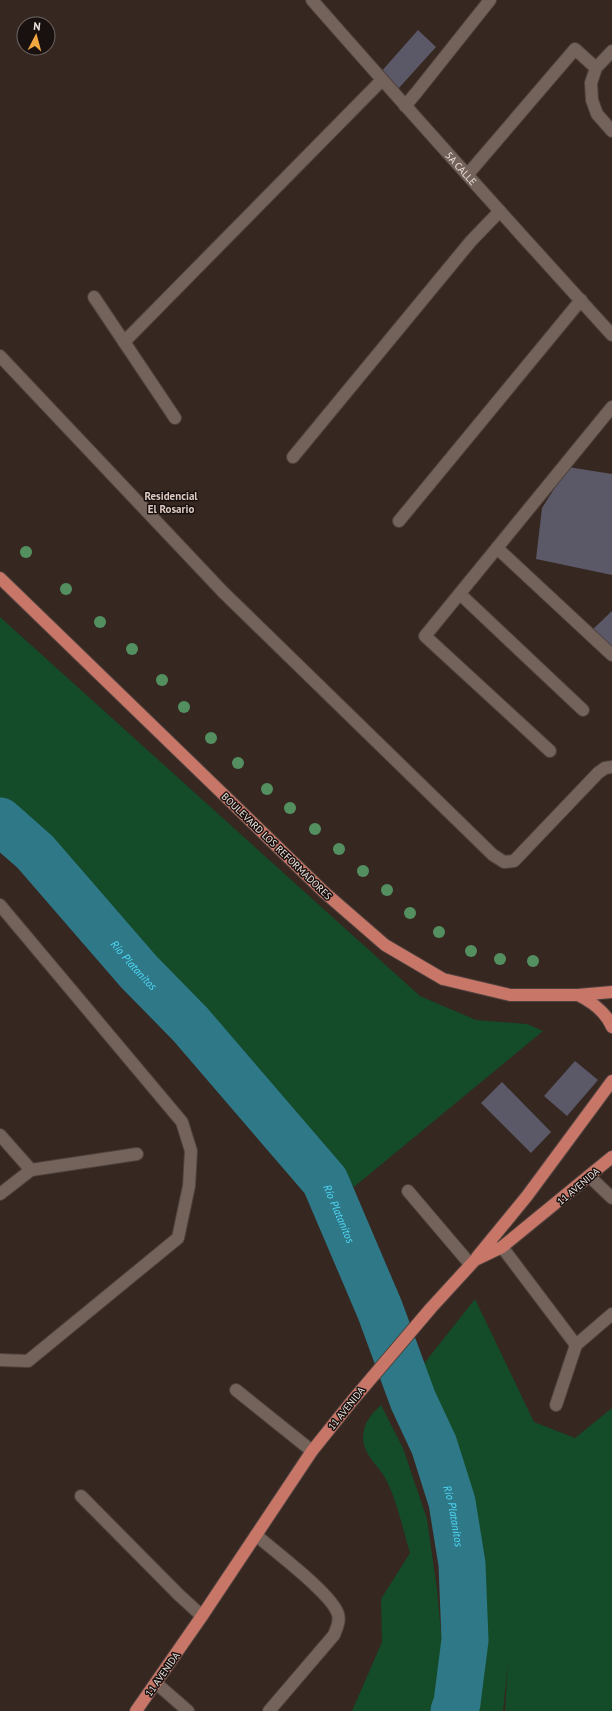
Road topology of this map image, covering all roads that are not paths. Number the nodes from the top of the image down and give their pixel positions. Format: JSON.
{"nodes":[{"id":1,"x":312,"y":0,"type":"edge"},
{"id":2,"x":490,"y":0,"type":"edge"},
{"id":3,"x":612,"y":51,"type":"edge"},
{"id":4,"x":596,"y":68,"type":"junction"},
{"id":5,"x":382,"y":80,"type":"junction"},
{"id":6,"x":405,"y":106,"type":"junction"},
{"id":7,"x":612,"y":131,"type":"edge"},
{"id":8,"x":468,"y":174,"type":"junction"},
{"id":9,"x":500,"y":211,"type":"junction"},
{"id":10,"x":94,"y":297,"type":"dead end"},
{"id":11,"x":581,"y":300,"type":"junction"},
{"id":12,"x":612,"y":335,"type":"edge"},
{"id":13,"x":124,"y":342,"type":"junction"},
{"id":14,"x":0,"y":356,"type":"edge"},
{"id":15,"x":612,"y":407,"type":"edge"},
{"id":16,"x":175,"y":418,"type":"dead end"},
{"id":17,"x":293,"y":457,"type":"dead end"},
{"id":18,"x":399,"y":521,"type":"dead end"},
{"id":19,"x":497,"y":548,"type":"junction"},
{"id":20,"x":0,"y":578,"type":"edge"},
{"id":21,"x":460,"y":594,"type":"junction"},
{"id":22,"x":612,"y":655,"type":"edge"},
{"id":23,"x":583,"y":710,"type":"dead end"},
{"id":24,"x":550,"y":751,"type":"dead end"},
{"id":25,"x":612,"y":767,"type":"edge"},
{"id":26,"x":0,"y":905,"type":"edge"},
{"id":27,"x":612,"y":992,"type":"edge"},
{"id":28,"x":578,"y":995,"type":"junction"},
{"id":29,"x":612,"y":1027,"type":"edge"},
{"id":30,"x":612,"y":1081,"type":"edge"},
{"id":31,"x":0,"y":1135,"type":"edge"},
{"id":32,"x":137,"y":1154,"type":"dead end"},
{"id":33,"x":612,"y":1157,"type":"edge"},
{"id":34,"x":32,"y":1170,"type":"junction"},
{"id":35,"x":589,"y":1176,"type":"junction"},
{"id":36,"x":408,"y":1191,"type":"dead end"},
{"id":37,"x":0,"y":1194,"type":"edge"},
{"id":38,"x":612,"y":1198,"type":"edge"},
{"id":39,"x":502,"y":1246,"type":"junction"},
{"id":40,"x":473,"y":1262,"type":"junction"},
{"id":41,"x":612,"y":1314,"type":"edge"},
{"id":42,"x":576,"y":1345,"type":"junction"},
{"id":43,"x":0,"y":1360,"type":"edge"},
{"id":44,"x":236,"y":1390,"type":"dead end"},
{"id":45,"x":556,"y":1404,"type":"dead end"},
{"id":46,"x":312,"y":1452,"type":"junction"},
{"id":47,"x":81,"y":1496,"type":"dead end"},
{"id":48,"x":256,"y":1535,"type":"junction"},
{"id":49,"x":202,"y":1616,"type":"junction"},
{"id":50,"x":156,"y":1683,"type":"junction"},
{"id":51,"x":136,"y":1711,"type":"edge"},
{"id":52,"x":188,"y":1711,"type":"edge"},
{"id":53,"x":269,"y":1711,"type":"edge"}],
"edges":[{"from":1,"to":5,"type":"street","name":"5A CALLE"},
{"from":2,"to":6,"type":"street"},
{"from":3,"to":4,"type":"street"},
{"from":4,"to":7,"type":"street"},
{"from":4,"to":8,"type":"street"},
{"from":5,"to":6,"type":"street","name":"5A CALLE"},
{"from":5,"to":13,"type":"street"},
{"from":6,"to":8,"type":"street","name":"5A CALLE"},
{"from":8,"to":9,"type":"street","name":"5A CALLE"},
{"from":9,"to":11,"type":"street","name":"5A CALLE"},
{"from":9,"to":17,"type":"street"},
{"from":10,"to":13,"type":"street"},
{"from":11,"to":12,"type":"street","name":"5A CALLE"},
{"from":11,"to":18,"type":"street"},
{"from":13,"to":16,"type":"street"},
{"from":14,"to":25,"type":"street"},
{"from":15,"to":19,"type":"street"},
{"from":19,"to":21,"type":"street"},
{"from":19,"to":22,"type":"street"},
{"from":20,"to":28,"type":"main road","name":"BOULEVARD LOS REFORMADORES"},
{"from":21,"to":23,"type":"street"},
{"from":21,"to":24,"type":"street"},
{"from":26,"to":43,"type":"street"},
{"from":27,"to":28,"type":"main road","name":"BOULEVARD LOS REFORMADORES"},
{"from":28,"to":29,"type":"main road"},
{"from":30,"to":40,"type":"main road"},
{"from":31,"to":34,"type":"street"},
{"from":32,"to":34,"type":"street"},
{"from":33,"to":35,"type":"main road","name":"11 AVENIDA"},
{"from":34,"to":37,"type":"street"},
{"from":35,"to":38,"type":"street"},
{"from":35,"to":39,"type":"main road","name":"11 AVENIDA"},
{"from":36,"to":40,"type":"street"},
{"from":39,"to":40,"type":"main road","name":"11 AVENIDA"},
{"from":39,"to":42,"type":"street"},
{"from":40,"to":46,"type":"main road","name":"11 AVENIDA"},
{"from":41,"to":42,"type":"street"},
{"from":42,"to":45,"type":"street"},
{"from":44,"to":46,"type":"street"},
{"from":46,"to":48,"type":"main road","name":"11 AVENIDA"},
{"from":47,"to":49,"type":"street"},
{"from":48,"to":49,"type":"main road","name":"11 AVENIDA"},
{"from":48,"to":53,"type":"street"},
{"from":49,"to":50,"type":"main road","name":"11 AVENIDA"},
{"from":50,"to":51,"type":"main road","name":"11 AVENIDA"},
{"from":50,"to":52,"type":"street"}]}
